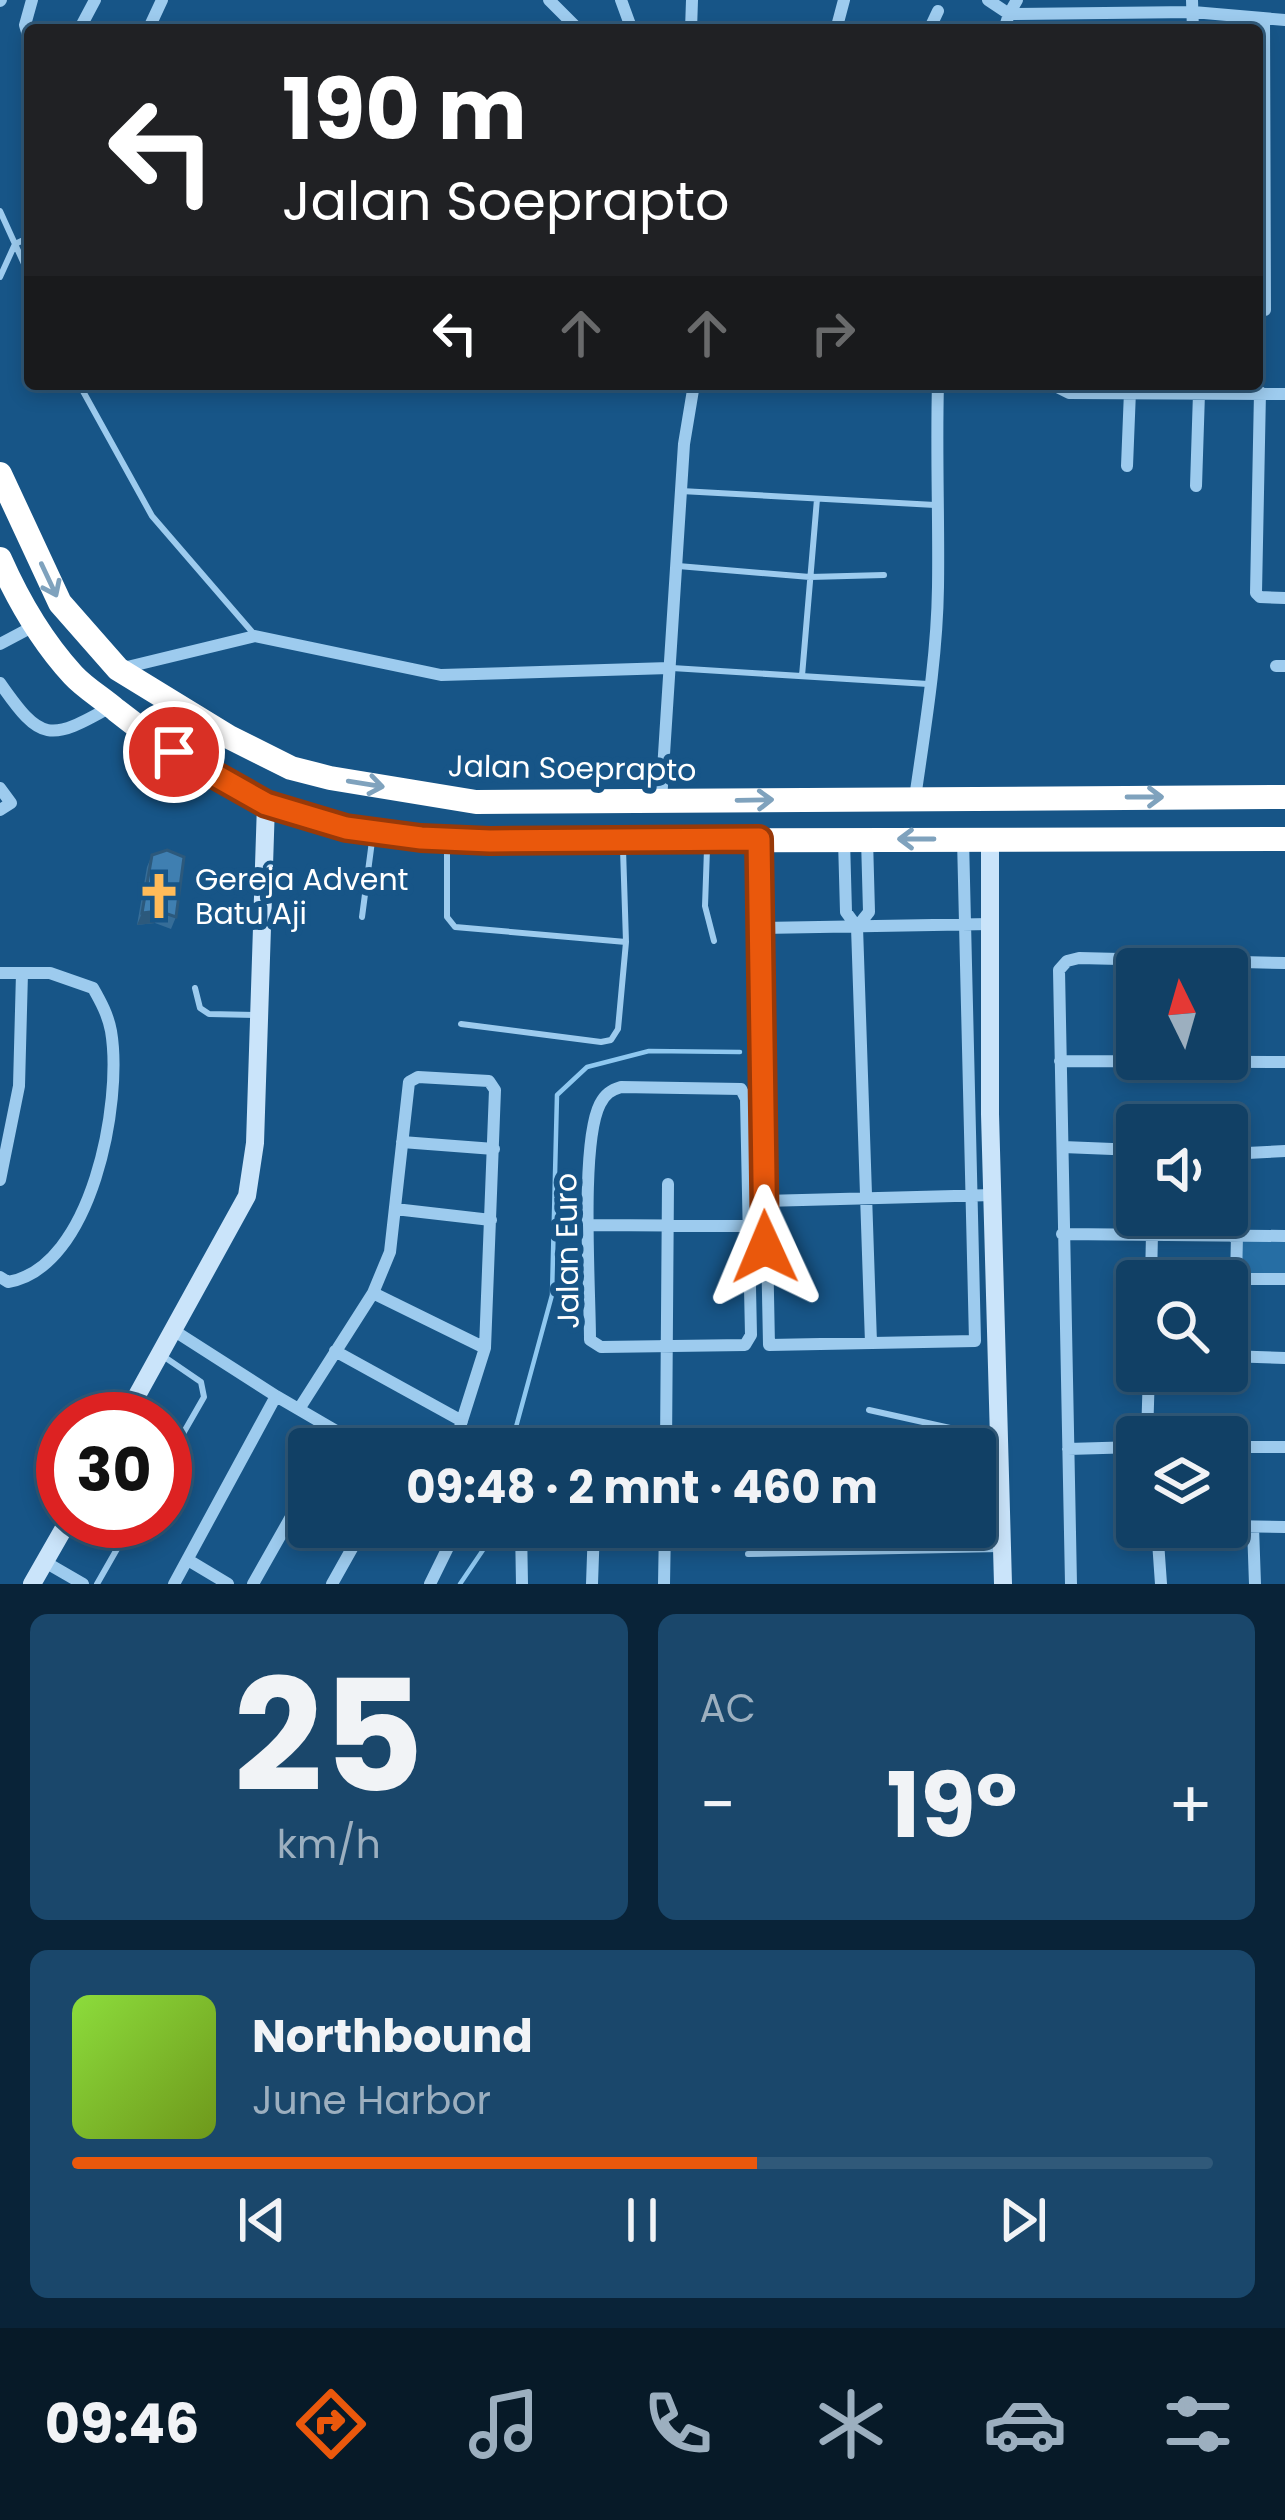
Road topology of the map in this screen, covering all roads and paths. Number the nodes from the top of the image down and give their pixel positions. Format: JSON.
{"nodes":[{"id":1,"x":549,"y":0,"type":"edge"},
{"id":2,"x":988,"y":0,"type":"edge"},
{"id":3,"x":1017,"y":0,"type":"edge"},
{"id":4,"x":1095,"y":0,"type":"edge"},
{"id":5,"x":1192,"y":6,"type":"edge"},
{"id":6,"x":938,"y":11,"type":"dead end"},
{"id":7,"x":1086,"y":13,"type":"junction"},
{"id":8,"x":1009,"y":14,"type":"junction"},
{"id":9,"x":1264,"y":19,"type":"junction"},
{"id":10,"x":1285,"y":20,"type":"edge"},
{"id":11,"x":573,"y":24,"type":"edge"},
{"id":12,"x":932,"y":24,"type":"edge"},
{"id":13,"x":1006,"y":24,"type":"edge"},
{"id":14,"x":1263,"y":89,"type":"edge"},
{"id":15,"x":0,"y":211,"type":"edge"},
{"id":16,"x":0,"y":235,"type":"edge"},
{"id":17,"x":24,"y":238,"type":"edge"},
{"id":18,"x":13,"y":241,"type":"junction"},
{"id":19,"x":24,"y":264,"type":"edge"},
{"id":20,"x":0,"y":277,"type":"edge"},
{"id":21,"x":83,"y":390,"type":"edge"},
{"id":22,"x":693,"y":390,"type":"edge"},
{"id":23,"x":938,"y":390,"type":"edge"},
{"id":24,"x":1063,"y":390,"type":"edge"},
{"id":25,"x":1130,"y":391,"type":"junction"},
{"id":26,"x":1260,"y":392,"type":"junction"},
{"id":27,"x":1199,"y":393,"type":"junction"},
{"id":28,"x":1285,"y":394,"type":"edge"},
{"id":29,"x":1127,"y":466,"type":"dead end"},
{"id":30,"x":0,"y":474,"type":"edge"},
{"id":31,"x":1196,"y":486,"type":"dead end"},
{"id":32,"x":681,"y":491,"type":"junction"},
{"id":33,"x":817,"y":499,"type":"junction"},
{"id":34,"x":935,"y":505,"type":"junction"},
{"id":35,"x":0,"y":559,"type":"edge"},
{"id":36,"x":676,"y":566,"type":"junction"},
{"id":37,"x":884,"y":575,"type":"dead end"},
{"id":38,"x":811,"y":577,"type":"junction"},
{"id":39,"x":1285,"y":598,"type":"edge"},
{"id":40,"x":34,"y":626,"type":"junction"},
{"id":41,"x":255,"y":636,"type":"junction"},
{"id":42,"x":0,"y":644,"type":"edge"},
{"id":43,"x":669,"y":668,"type":"junction"},
{"id":44,"x":118,"y":669,"type":"junction"},
{"id":45,"x":802,"y":676,"type":"junction"},
{"id":46,"x":0,"y":683,"type":"edge"},
{"id":47,"x":932,"y":684,"type":"junction"},
{"id":48,"x":112,"y":706,"type":"junction"},
{"id":49,"x":0,"y":788,"type":"edge"},
{"id":50,"x":1285,"y":796,"type":"edge"},
{"id":51,"x":915,"y":798,"type":"junction"},
{"id":52,"x":661,"y":801,"type":"junction"},
{"id":53,"x":266,"y":804,"type":"junction"},
{"id":54,"x":0,"y":810,"type":"edge"},
{"id":55,"x":373,"y":831,"type":"junction"},
{"id":56,"x":447,"y":839,"type":"junction"},
{"id":57,"x":708,"y":839,"type":"junction"},
{"id":58,"x":759,"y":839,"type":"junction"},
{"id":59,"x":855,"y":839,"type":"junction"},
{"id":60,"x":963,"y":839,"type":"junction"},
{"id":61,"x":990,"y":839,"type":"junction"},
{"id":62,"x":1285,"y":839,"type":"edge"},
{"id":63,"x":622,"y":840,"type":"junction"},
{"id":64,"x":362,"y":916,"type":"dead end"},
{"id":65,"x":965,"y":925,"type":"junction"},
{"id":66,"x":990,"y":925,"type":"junction"},
{"id":67,"x":857,"y":927,"type":"junction"},
{"id":68,"x":760,"y":928,"type":"junction"},
{"id":69,"x":713,"y":940,"type":"dead end"},
{"id":70,"x":626,"y":942,"type":"junction"},
{"id":71,"x":1116,"y":959,"type":"edge"},
{"id":72,"x":1285,"y":963,"type":"edge"},
{"id":73,"x":1248,"y":964,"type":"edge"},
{"id":74,"x":0,"y":973,"type":"edge"},
{"id":75,"x":22,"y":973,"type":"junction"},
{"id":76,"x":195,"y":988,"type":"dead end"},
{"id":77,"x":259,"y":1016,"type":"junction"},
{"id":78,"x":461,"y":1024,"type":"dead end"},
{"id":79,"x":1060,"y":1061,"type":"junction"},
{"id":80,"x":1116,"y":1061,"type":"edge"},
{"id":81,"x":1248,"y":1061,"type":"edge"},
{"id":82,"x":1285,"y":1062,"type":"edge"},
{"id":83,"x":402,"y":1142,"type":"junction"},
{"id":84,"x":1063,"y":1148,"type":"junction"},
{"id":85,"x":494,"y":1149,"type":"junction"},
{"id":86,"x":1116,"y":1149,"type":"edge"},
{"id":87,"x":1285,"y":1151,"type":"edge"},
{"id":88,"x":1248,"y":1153,"type":"edge"},
{"id":89,"x":0,"y":1180,"type":"edge"},
{"id":90,"x":668,"y":1184,"type":"dead end"},
{"id":91,"x":971,"y":1195,"type":"junction"},
{"id":92,"x":993,"y":1195,"type":"junction"},
{"id":93,"x":866,"y":1198,"type":"junction"},
{"id":94,"x":764,"y":1201,"type":"junction"},
{"id":95,"x":394,"y":1209,"type":"junction"},
{"id":96,"x":491,"y":1220,"type":"junction"},
{"id":97,"x":590,"y":1225,"type":"junction"},
{"id":98,"x":668,"y":1226,"type":"junction"},
{"id":99,"x":750,"y":1226,"type":"junction"},
{"id":100,"x":1116,"y":1233,"type":"edge"},
{"id":101,"x":1062,"y":1234,"type":"junction"},
{"id":102,"x":1234,"y":1236,"type":"edge"},
{"id":103,"x":1248,"y":1236,"type":"edge"},
{"id":104,"x":1285,"y":1236,"type":"edge"},
{"id":105,"x":0,"y":1277,"type":"edge"},
{"id":106,"x":1285,"y":1280,"type":"edge"},
{"id":107,"x":373,"y":1293,"type":"junction"},
{"id":108,"x":173,"y":1330,"type":"junction"},
{"id":109,"x":871,"y":1343,"type":"junction"},
{"id":110,"x":485,"y":1348,"type":"junction"},
{"id":111,"x":667,"y":1348,"type":"junction"},
{"id":112,"x":335,"y":1351,"type":"junction"},
{"id":113,"x":160,"y":1354,"type":"junction"},
{"id":114,"x":1248,"y":1357,"type":"edge"},
{"id":115,"x":1285,"y":1358,"type":"edge"},
{"id":116,"x":139,"y":1392,"type":"edge"},
{"id":117,"x":276,"y":1396,"type":"junction"},
{"id":118,"x":299,"y":1409,"type":"junction"},
{"id":119,"x":868,"y":1410,"type":"dead end"},
{"id":120,"x":192,"y":1418,"type":"edge"},
{"id":121,"x":461,"y":1421,"type":"junction"},
{"id":122,"x":329,"y":1428,"type":"edge"},
{"id":123,"x":459,"y":1428,"type":"edge"},
{"id":124,"x":666,"y":1428,"type":"edge"},
{"id":125,"x":998,"y":1432,"type":"junction"},
{"id":126,"x":1248,"y":1447,"type":"edge"},
{"id":127,"x":1285,"y":1447,"type":"edge"},
{"id":128,"x":1116,"y":1448,"type":"edge"},
{"id":129,"x":1067,"y":1449,"type":"junction"},
{"id":130,"x":288,"y":1523,"type":"edge"},
{"id":131,"x":1248,"y":1527,"type":"edge"},
{"id":132,"x":1253,"y":1527,"type":"junction"},
{"id":133,"x":1285,"y":1527,"type":"edge"},
{"id":134,"x":53,"y":1548,"type":"edge"},
{"id":135,"x":118,"y":1548,"type":"edge"},
{"id":136,"x":352,"y":1548,"type":"edge"},
{"id":137,"x":449,"y":1548,"type":"edge"},
{"id":138,"x":521,"y":1548,"type":"edge"},
{"id":139,"x":593,"y":1548,"type":"edge"},
{"id":140,"x":665,"y":1548,"type":"edge"},
{"id":141,"x":1157,"y":1548,"type":"edge"},
{"id":142,"x":1004,"y":1549,"type":"junction"},
{"id":143,"x":748,"y":1553,"type":"dead end"},
{"id":144,"x":188,"y":1560,"type":"junction"},
{"id":145,"x":45,"y":1562,"type":"junction"},
{"id":146,"x":32,"y":1584,"type":"edge"},
{"id":147,"x":83,"y":1584,"type":"edge"},
{"id":148,"x":97,"y":1584,"type":"edge"},
{"id":149,"x":174,"y":1584,"type":"edge"},
{"id":150,"x":228,"y":1584,"type":"edge"},
{"id":151,"x":253,"y":1584,"type":"edge"},
{"id":152,"x":332,"y":1584,"type":"edge"},
{"id":153,"x":430,"y":1584,"type":"edge"},
{"id":154,"x":521,"y":1584,"type":"edge"},
{"id":155,"x":592,"y":1584,"type":"edge"},
{"id":156,"x":664,"y":1584,"type":"edge"},
{"id":157,"x":1003,"y":1584,"type":"edge"},
{"id":158,"x":1070,"y":1584,"type":"edge"},
{"id":159,"x":1160,"y":1584,"type":"edge"},
{"id":160,"x":1255,"y":1584,"type":"edge"}],
"edges":[{"from":1,"to":11,"type":"street"},
{"from":2,"to":8,"type":"street"},
{"from":3,"to":8,"type":"street"},
{"from":4,"to":7,"type":"street"},
{"from":5,"to":7,"type":"street"},
{"from":5,"to":9,"type":"street"},
{"from":6,"to":12,"type":"street"},
{"from":7,"to":8,"type":"street"},
{"from":8,"to":13,"type":"street"},
{"from":9,"to":10,"type":"street"},
{"from":9,"to":14,"type":"street"},
{"from":15,"to":18,"type":"lane"},
{"from":16,"to":18,"type":"lane"},
{"from":17,"to":18,"type":"lane"},
{"from":18,"to":19,"type":"lane"},
{"from":18,"to":20,"type":"lane"},
{"from":21,"to":41,"type":"lane"},
{"from":22,"to":32,"type":"street"},
{"from":23,"to":34,"type":"street"},
{"from":24,"to":25,"type":"street"},
{"from":25,"to":27,"type":"street"},
{"from":25,"to":29,"type":"street"},
{"from":26,"to":27,"type":"street"},
{"from":26,"to":28,"type":"street"},
{"from":26,"to":39,"type":"street"},
{"from":27,"to":31,"type":"street"},
{"from":30,"to":44,"type":"highway","name":"Jalan Soeprapto","one_way":true},
{"from":32,"to":33,"type":"lane"},
{"from":32,"to":36,"type":"street"},
{"from":33,"to":34,"type":"lane"},
{"from":33,"to":38,"type":"lane"},
{"from":34,"to":47,"type":"street"},
{"from":35,"to":40,"type":"highway"},
{"from":36,"to":38,"type":"lane"},
{"from":36,"to":43,"type":"street"},
{"from":37,"to":38,"type":"lane"},
{"from":38,"to":45,"type":"lane"},
{"from":40,"to":42,"type":"street"},
{"from":40,"to":48,"type":"highway"},
{"from":41,"to":43,"type":"street"},
{"from":41,"to":44,"type":"street"},
{"from":43,"to":45,"type":"lane"},
{"from":43,"to":52,"type":"street"},
{"from":44,"to":52,"type":"highway","name":"Jalan Soeprapto","one_way":true},
{"from":45,"to":47,"type":"lane"},
{"from":46,"to":48,"type":"street"},
{"from":47,"to":51,"type":"street"},
{"from":48,"to":53,"type":"highway"},
{"from":49,"to":54,"type":"street"},
{"from":51,"to":50,"type":"highway","name":"Jalan Soeprapto","one_way":true},
{"from":52,"to":51,"type":"highway","name":"Jalan Soeprapto","one_way":true},
{"from":53,"to":55,"type":"highway"},
{"from":53,"to":77,"type":"street"},
{"from":55,"to":56,"type":"highway"},
{"from":55,"to":64,"type":"lane"},
{"from":56,"to":63,"type":"highway"},
{"from":56,"to":70,"type":"lane"},
{"from":57,"to":58,"type":"highway"},
{"from":57,"to":63,"type":"highway"},
{"from":57,"to":69,"type":"lane"},
{"from":58,"to":59,"type":"highway"},
{"from":58,"to":68,"type":"street"},
{"from":60,"to":59,"type":"highway","one_way":true},
{"from":59,"to":67,"type":"street"},
{"from":59,"to":67,"type":"street"},
{"from":60,"to":61,"type":"highway"},
{"from":60,"to":65,"type":"street"},
{"from":61,"to":62,"type":"highway"},
{"from":61,"to":66,"type":"street"},
{"from":63,"to":70,"type":"lane"},
{"from":65,"to":66,"type":"street"},
{"from":65,"to":67,"type":"street"},
{"from":65,"to":91,"type":"street"},
{"from":66,"to":92,"type":"street"},
{"from":67,"to":68,"type":"street"},
{"from":67,"to":93,"type":"street"},
{"from":68,"to":94,"type":"street"},
{"from":70,"to":78,"type":"lane"},
{"from":71,"to":79,"type":"street"},
{"from":72,"to":73,"type":"street"},
{"from":74,"to":75,"type":"street"},
{"from":75,"to":89,"type":"street"},
{"from":75,"to":105,"type":"street"},
{"from":76,"to":77,"type":"lane"},
{"from":77,"to":108,"type":"street"},
{"from":79,"to":80,"type":"street"},
{"from":79,"to":84,"type":"street"},
{"from":81,"to":82,"type":"street"},
{"from":83,"to":85,"type":"street"},
{"from":83,"to":85,"type":"street"},
{"from":83,"to":95,"type":"street"},
{"from":84,"to":86,"type":"street"},
{"from":84,"to":101,"type":"street"},
{"from":85,"to":96,"type":"street"},
{"from":87,"to":88,"type":"street"},
{"from":90,"to":98,"type":"street"},
{"from":91,"to":92,"type":"street"},
{"from":91,"to":93,"type":"street"},
{"from":91,"to":109,"type":"street"},
{"from":92,"to":125,"type":"street"},
{"from":93,"to":94,"type":"street"},
{"from":93,"to":109,"type":"street"},
{"from":94,"to":109,"type":"street"},
{"from":95,"to":96,"type":"street"},
{"from":95,"to":107,"type":"street"},
{"from":96,"to":110,"type":"street"},
{"from":97,"to":98,"type":"street"},
{"from":97,"to":99,"type":"street","name":"Jalan Euro"},
{"from":97,"to":111,"type":"street","name":"Jalan Euro"},
{"from":98,"to":99,"type":"street"},
{"from":98,"to":111,"type":"street"},
{"from":99,"to":111,"type":"street"},
{"from":100,"to":101,"type":"street"},
{"from":101,"to":129,"type":"street"},
{"from":102,"to":106,"type":"street"},
{"from":103,"to":104,"type":"street"},
{"from":107,"to":110,"type":"street"},
{"from":107,"to":112,"type":"street"},
{"from":108,"to":113,"type":"street"},
{"from":108,"to":117,"type":"street"},
{"from":110,"to":121,"type":"street"},
{"from":111,"to":124,"type":"street"},
{"from":112,"to":118,"type":"street"},
{"from":112,"to":121,"type":"street"},
{"from":113,"to":116,"type":"street"},
{"from":113,"to":120,"type":"lane"},
{"from":114,"to":115,"type":"street"},
{"from":117,"to":118,"type":"street"},
{"from":117,"to":144,"type":"street"},
{"from":118,"to":122,"type":"street"},
{"from":119,"to":125,"type":"lane"},
{"from":121,"to":123,"type":"street"},
{"from":125,"to":142,"type":"street"},
{"from":126,"to":127,"type":"street"},
{"from":128,"to":129,"type":"street"},
{"from":129,"to":158,"type":"street"},
{"from":130,"to":151,"type":"street"},
{"from":131,"to":132,"type":"street"},
{"from":132,"to":133,"type":"street"},
{"from":132,"to":160,"type":"street"},
{"from":134,"to":145,"type":"street"},
{"from":135,"to":148,"type":"lane"},
{"from":136,"to":152,"type":"street"},
{"from":137,"to":153,"type":"street"},
{"from":138,"to":154,"type":"street"},
{"from":139,"to":155,"type":"street"},
{"from":140,"to":156,"type":"street"},
{"from":141,"to":159,"type":"street"},
{"from":142,"to":143,"type":"lane"},
{"from":142,"to":157,"type":"street"},
{"from":144,"to":149,"type":"street"},
{"from":144,"to":150,"type":"street"},
{"from":145,"to":146,"type":"street"},
{"from":145,"to":147,"type":"street"}]}
